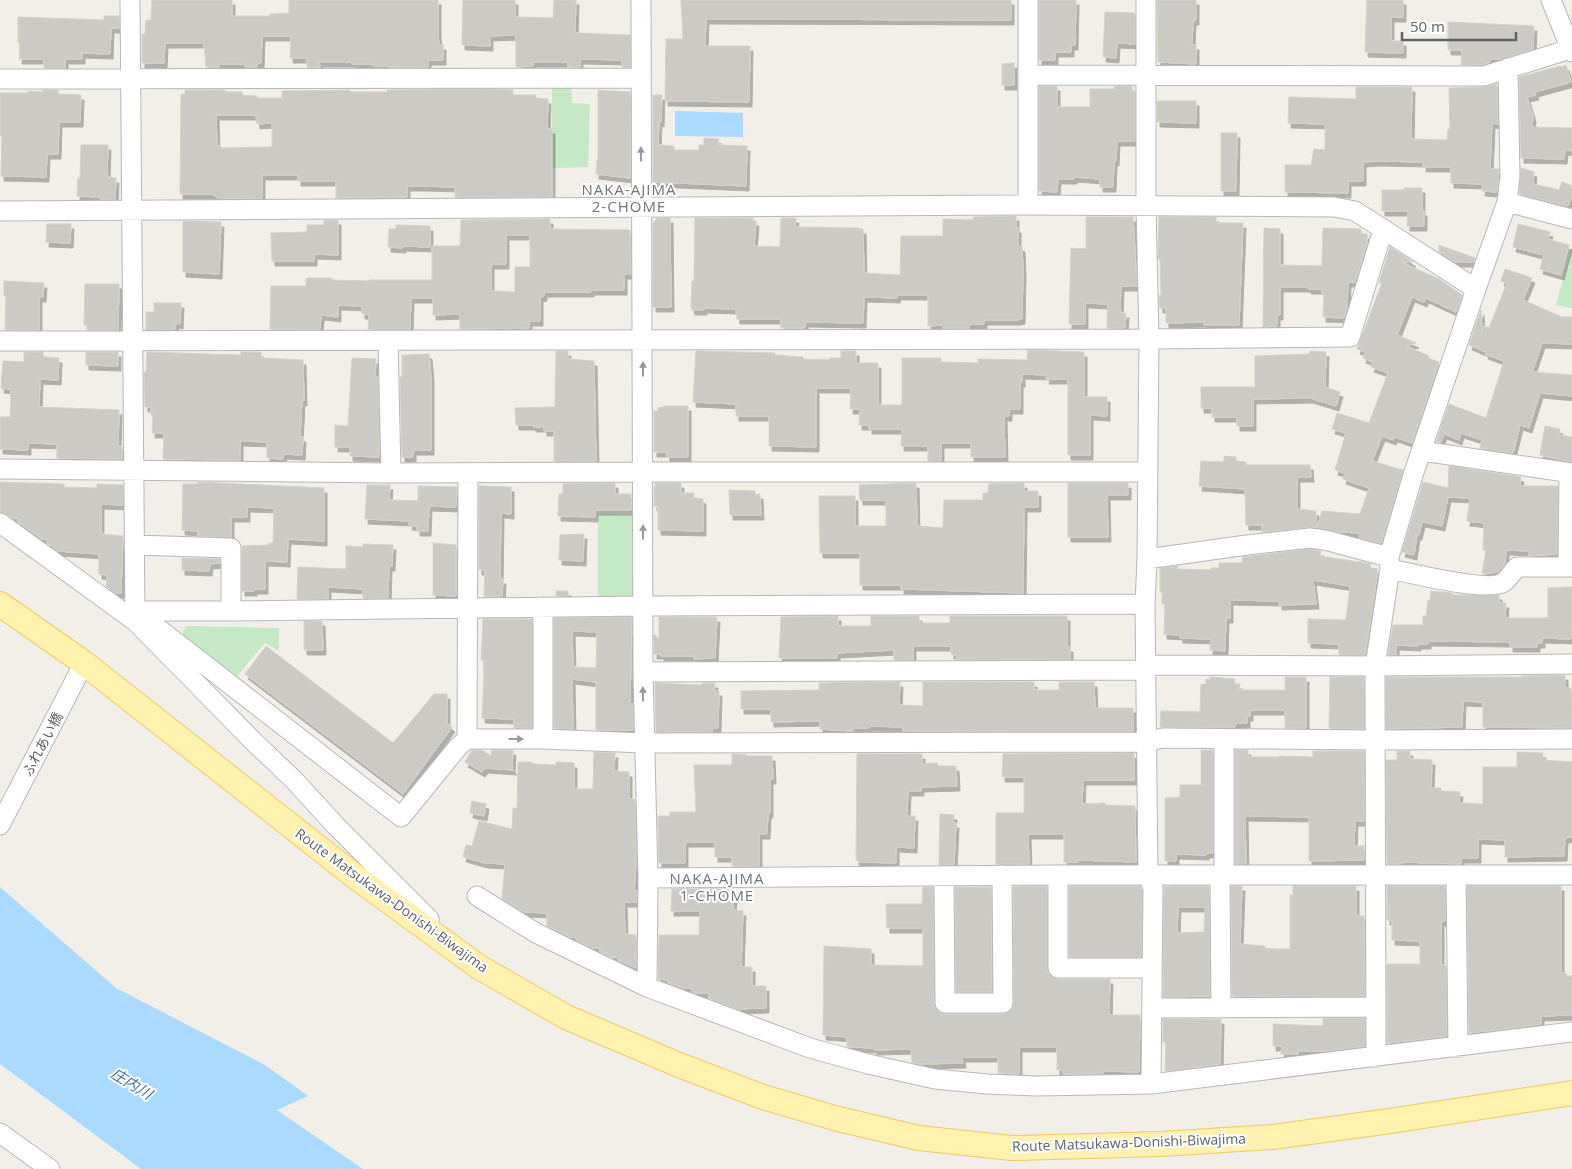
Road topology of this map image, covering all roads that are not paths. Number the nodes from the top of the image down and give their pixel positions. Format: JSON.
{"nodes":[{"id":1,"x":130,"y":0,"type":"edge"},
{"id":2,"x":641,"y":0,"type":"edge"},
{"id":3,"x":1028,"y":0,"type":"edge"},
{"id":4,"x":1146,"y":0,"type":"edge"},
{"id":5,"x":1550,"y":0,"type":"edge"},
{"id":6,"x":1571,"y":51,"type":"edge"},
{"id":7,"x":1508,"y":68,"type":"junction"},
{"id":8,"x":1030,"y":75,"type":"junction"},
{"id":9,"x":1147,"y":75,"type":"junction"},
{"id":10,"x":131,"y":78,"type":"junction"},
{"id":11,"x":640,"y":78,"type":"junction"},
{"id":12,"x":0,"y":79,"type":"edge"},
{"id":13,"x":1507,"y":202,"type":"junction"},
{"id":14,"x":1028,"y":205,"type":"junction"},
{"id":15,"x":1146,"y":206,"type":"junction"},
{"id":16,"x":642,"y":208,"type":"junction"},
{"id":17,"x":132,"y":210,"type":"junction"},
{"id":18,"x":0,"y":211,"type":"edge"},
{"id":19,"x":1572,"y":219,"type":"edge"},
{"id":20,"x":1383,"y":230,"type":"junction"},
{"id":21,"x":1476,"y":289,"type":"junction"},
{"id":22,"x":643,"y":339,"type":"junction"},
{"id":23,"x":1149,"y":339,"type":"junction"},
{"id":24,"x":388,"y":340,"type":"junction"},
{"id":25,"x":0,"y":341,"type":"edge"},
{"id":26,"x":133,"y":341,"type":"junction"},
{"id":27,"x":1422,"y":451,"type":"junction"},
{"id":28,"x":0,"y":469,"type":"edge"},
{"id":29,"x":134,"y":470,"type":"junction"},
{"id":30,"x":643,"y":472,"type":"junction"},
{"id":31,"x":1148,"y":472,"type":"junction"},
{"id":32,"x":468,"y":473,"type":"junction"},
{"id":33,"x":1570,"y":473,"type":"edge"},
{"id":34,"x":391,"y":474,"type":"junction"},
{"id":35,"x":0,"y":523,"type":"edge"},
{"id":36,"x":135,"y":545,"type":"junction"},
{"id":37,"x":1147,"y":559,"type":"junction"},
{"id":38,"x":1389,"y":563,"type":"junction"},
{"id":39,"x":1570,"y":567,"type":"edge"},
{"id":40,"x":0,"y":604,"type":"edge"},
{"id":41,"x":1145,"y":604,"type":"junction"},
{"id":42,"x":644,"y":606,"type":"junction"},
{"id":43,"x":543,"y":607,"type":"junction"},
{"id":44,"x":466,"y":609,"type":"junction"},
{"id":45,"x":230,"y":611,"type":"junction"},
{"id":46,"x":135,"y":616,"type":"junction"},
{"id":47,"x":84,"y":663,"type":"junction"},
{"id":48,"x":1572,"y":664,"type":"edge"},
{"id":49,"x":1375,"y":666,"type":"junction"},
{"id":50,"x":1146,"y":668,"type":"junction"},
{"id":51,"x":643,"y":672,"type":"junction"},
{"id":52,"x":1572,"y":738,"type":"edge"},
{"id":53,"x":543,"y":739,"type":"junction"},
{"id":54,"x":1224,"y":739,"type":"junction"},
{"id":55,"x":467,"y":740,"type":"junction"},
{"id":56,"x":1375,"y":740,"type":"junction"},
{"id":57,"x":1146,"y":742,"type":"junction"},
{"id":58,"x":644,"y":743,"type":"junction"},
{"id":59,"x":0,"y":825,"type":"edge"},
{"id":60,"x":1375,"y":874,"type":"junction"},
{"id":61,"x":1002,"y":875,"type":"junction"},
{"id":62,"x":1058,"y":875,"type":"junction"},
{"id":63,"x":1222,"y":875,"type":"junction"},
{"id":64,"x":1456,"y":875,"type":"junction"},
{"id":65,"x":1572,"y":875,"type":"edge"},
{"id":66,"x":944,"y":876,"type":"junction"},
{"id":67,"x":1148,"y":876,"type":"junction"},
{"id":68,"x":648,"y":878,"type":"junction"},
{"id":69,"x":477,"y":896,"type":"dead end"},
{"id":70,"x":424,"y":927,"type":"junction"},
{"id":71,"x":1151,"y":968,"type":"junction"},
{"id":72,"x":647,"y":987,"type":"junction"},
{"id":73,"x":1376,"y":1007,"type":"junction"},
{"id":74,"x":1152,"y":1008,"type":"junction"},
{"id":75,"x":1221,"y":1008,"type":"junction"},
{"id":76,"x":1572,"y":1032,"type":"edge"},
{"id":77,"x":1458,"y":1047,"type":"junction"},
{"id":78,"x":1376,"y":1057,"type":"junction"},
{"id":79,"x":1151,"y":1084,"type":"junction"},
{"id":80,"x":1572,"y":1093,"type":"edge"},
{"id":81,"x":0,"y":1133,"type":"edge"},
{"id":82,"x":50,"y":1169,"type":"edge"}],
"edges":[{"from":1,"to":10,"type":"street"},
{"from":2,"to":11,"type":"street"},
{"from":3,"to":8,"type":"street"},
{"from":4,"to":9,"type":"street"},
{"from":5,"to":6,"type":"street"},
{"from":6,"to":7,"type":"street"},
{"from":7,"to":9,"type":"street"},
{"from":7,"to":13,"type":"street"},
{"from":8,"to":9,"type":"street"},
{"from":8,"to":14,"type":"street"},
{"from":9,"to":15,"type":"street"},
{"from":10,"to":11,"type":"street"},
{"from":10,"to":12,"type":"street"},
{"from":10,"to":17,"type":"street"},
{"from":16,"to":11,"type":"street","one_way":true},
{"from":13,"to":19,"type":"street"},
{"from":13,"to":21,"type":"street"},
{"from":14,"to":15,"type":"street"},
{"from":14,"to":16,"type":"street"},
{"from":15,"to":20,"type":"street"},
{"from":15,"to":23,"type":"street"},
{"from":16,"to":17,"type":"street"},
{"from":16,"to":22,"type":"street"},
{"from":17,"to":18,"type":"street"},
{"from":17,"to":26,"type":"street"},
{"from":20,"to":21,"type":"street"},
{"from":20,"to":23,"type":"street"},
{"from":21,"to":27,"type":"street"},
{"from":22,"to":23,"type":"street"},
{"from":22,"to":24,"type":"street"},
{"from":30,"to":22,"type":"street","one_way":true},
{"from":23,"to":31,"type":"street"},
{"from":24,"to":26,"type":"street"},
{"from":24,"to":34,"type":"street"},
{"from":25,"to":26,"type":"street"},
{"from":26,"to":29,"type":"street"},
{"from":27,"to":33,"type":"street"},
{"from":27,"to":38,"type":"street"},
{"from":28,"to":29,"type":"street"},
{"from":29,"to":34,"type":"street"},
{"from":29,"to":36,"type":"street"},
{"from":30,"to":31,"type":"street"},
{"from":30,"to":32,"type":"street"},
{"from":42,"to":30,"type":"street","one_way":true},
{"from":31,"to":37,"type":"street"},
{"from":32,"to":34,"type":"street"},
{"from":32,"to":44,"type":"street"},
{"from":33,"to":39,"type":"street"},
{"from":35,"to":46,"type":"street"},
{"from":36,"to":45,"type":"street"},
{"from":36,"to":46,"type":"street"},
{"from":37,"to":38,"type":"street"},
{"from":37,"to":41,"type":"street"},
{"from":38,"to":39,"type":"street"},
{"from":38,"to":49,"type":"street"},
{"from":40,"to":47,"type":"main road","name":"Route Matsukawa-Donishi-Biwajima"},
{"from":41,"to":42,"type":"street"},
{"from":41,"to":50,"type":"street"},
{"from":42,"to":43,"type":"street"},
{"from":42,"to":51,"type":"street"},
{"from":43,"to":44,"type":"street"},
{"from":43,"to":53,"type":"street"},
{"from":44,"to":45,"type":"street"},
{"from":44,"to":55,"type":"street"},
{"from":45,"to":46,"type":"street"},
{"from":46,"to":55,"type":"street"},
{"from":46,"to":70,"type":"street"},
{"from":47,"to":59,"type":"street","name":"ふれあい橋"},
{"from":47,"to":70,"type":"main road","name":"Route Matsukawa-Donishi-Biwajima"},
{"from":48,"to":49,"type":"street"},
{"from":49,"to":50,"type":"street"},
{"from":49,"to":56,"type":"street"},
{"from":50,"to":51,"type":"street"},
{"from":50,"to":57,"type":"street"},
{"from":58,"to":51,"type":"street","one_way":true},
{"from":52,"to":56,"type":"street"},
{"from":55,"to":53,"type":"street","one_way":true},
{"from":53,"to":58,"type":"street"},
{"from":54,"to":56,"type":"street"},
{"from":54,"to":57,"type":"street"},
{"from":54,"to":63,"type":"street"},
{"from":56,"to":60,"type":"street"},
{"from":57,"to":58,"type":"street"},
{"from":57,"to":67,"type":"street"},
{"from":58,"to":68,"type":"street"},
{"from":60,"to":63,"type":"street"},
{"from":60,"to":64,"type":"street"},
{"from":60,"to":73,"type":"street"},
{"from":61,"to":62,"type":"street"},
{"from":61,"to":66,"type":"street"},
{"from":61,"to":66,"type":"street"},
{"from":62,"to":67,"type":"street"},
{"from":62,"to":71,"type":"street"},
{"from":63,"to":67,"type":"street"},
{"from":63,"to":75,"type":"street"},
{"from":64,"to":65,"type":"street"},
{"from":64,"to":77,"type":"street"},
{"from":66,"to":68,"type":"street"},
{"from":67,"to":71,"type":"street"},
{"from":68,"to":72,"type":"street"},
{"from":69,"to":72,"type":"street"},
{"from":70,"to":80,"type":"main road","name":"Route Matsukawa-Donishi-Biwajima"},
{"from":71,"to":74,"type":"street"},
{"from":72,"to":79,"type":"street"},
{"from":73,"to":75,"type":"street"},
{"from":73,"to":78,"type":"street"},
{"from":74,"to":75,"type":"street"},
{"from":74,"to":79,"type":"street"},
{"from":76,"to":77,"type":"street"},
{"from":77,"to":78,"type":"street"},
{"from":78,"to":79,"type":"street"},
{"from":81,"to":82,"type":"street"}]}
